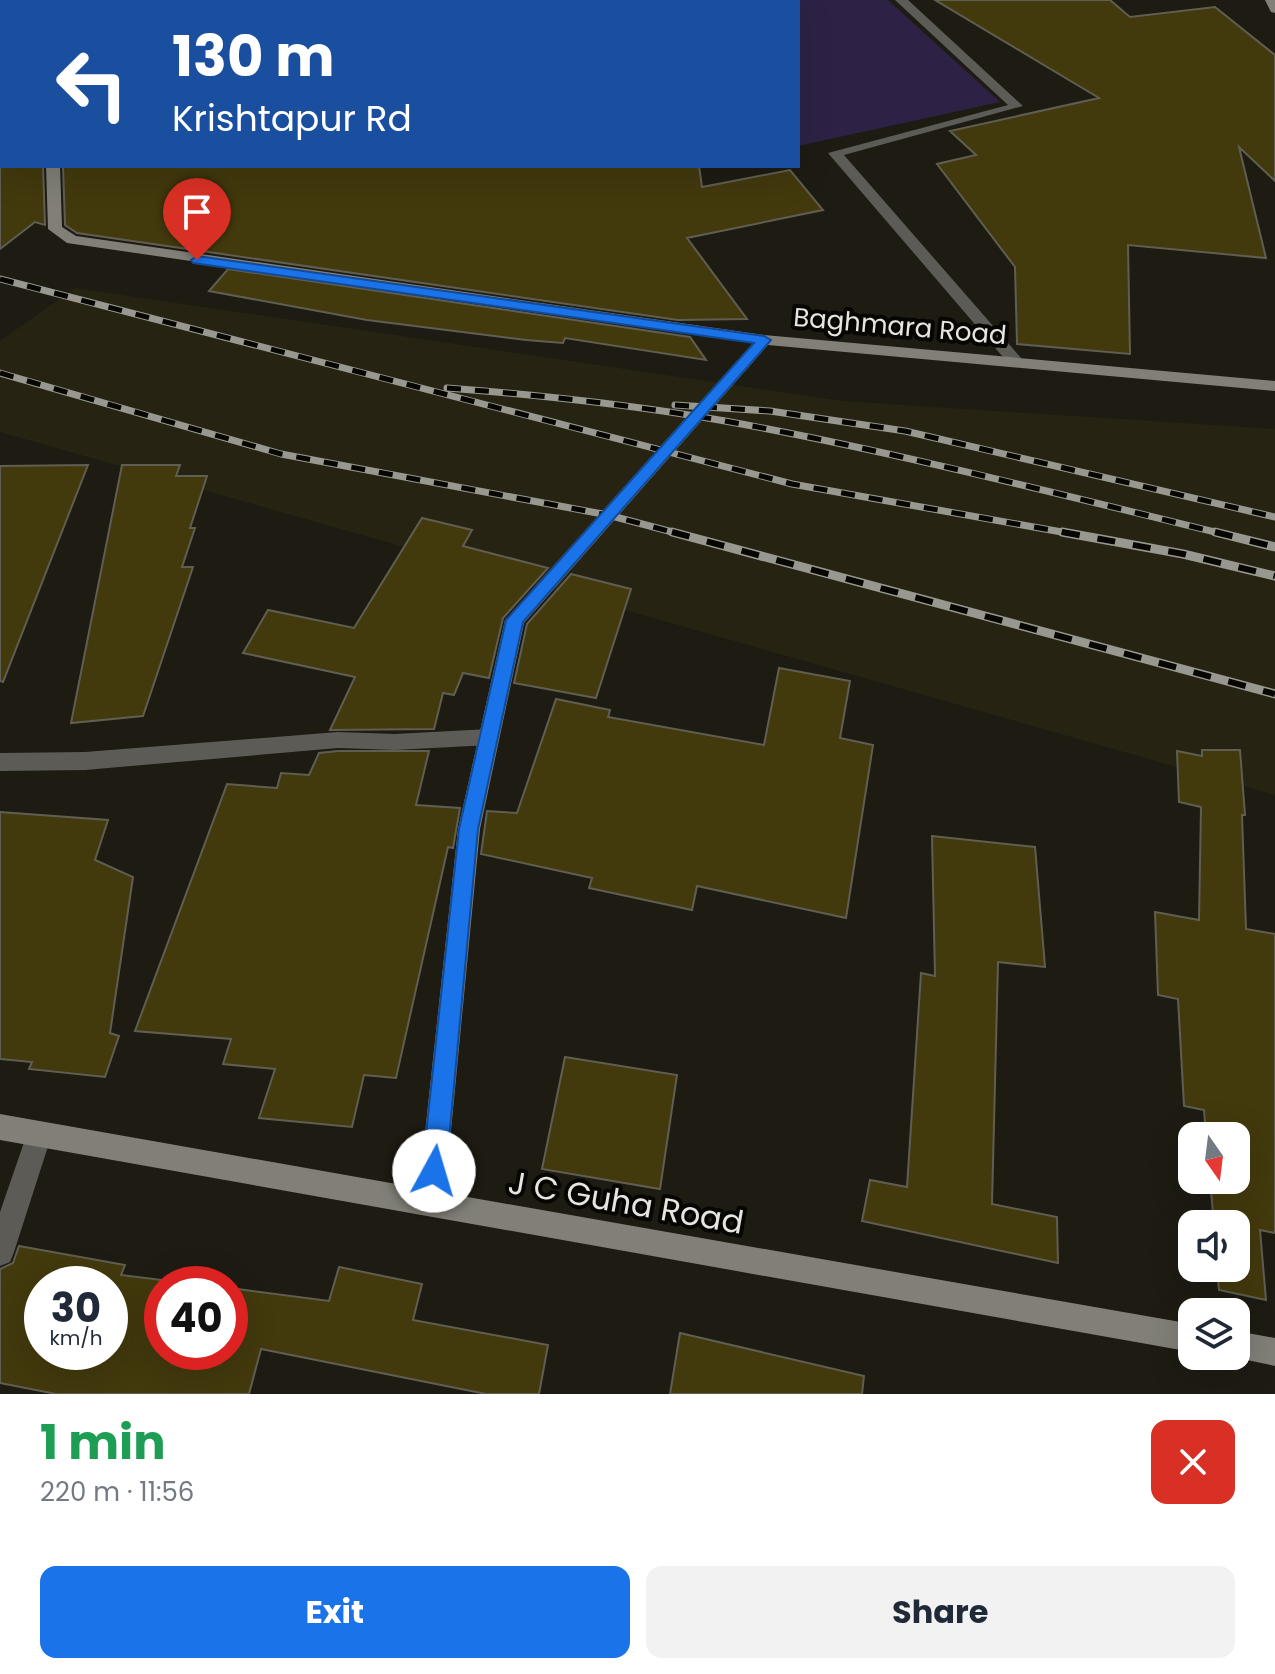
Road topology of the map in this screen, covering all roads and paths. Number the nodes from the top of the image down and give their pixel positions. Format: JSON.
{"nodes":[{"id":1,"x":901,"y":0,"type":"edge"},
{"id":2,"x":1271,"y":0,"type":"edge"},
{"id":3,"x":1275,"y":10,"type":"edge"},
{"id":4,"x":53,"y":168,"type":"edge"},
{"id":5,"x":764,"y":340,"type":"junction"},
{"id":6,"x":1015,"y":361,"type":"junction"},
{"id":7,"x":1275,"y":386,"type":"edge"},
{"id":8,"x":489,"y":737,"type":"junction"},
{"id":9,"x":0,"y":762,"type":"edge"},
{"id":10,"x":0,"y":1127,"type":"edge"},
{"id":11,"x":39,"y":1134,"type":"junction"},
{"id":12,"x":431,"y":1202,"type":"junction"},
{"id":13,"x":0,"y":1252,"type":"edge"},
{"id":14,"x":1178,"y":1335,"type":"edge"},
{"id":15,"x":1250,"y":1348,"type":"edge"},
{"id":16,"x":1275,"y":1352,"type":"edge"}],
"edges":[{"from":1,"to":6,"type":"street"},
{"from":2,"to":3,"type":"street"},
{"from":4,"to":5,"type":"street"},
{"from":5,"to":6,"type":"street","name":"Baghmara Road"},
{"from":5,"to":8,"type":"street","name":"Baghmara Road"},
{"from":6,"to":7,"type":"street","name":"Baghmara Road"},
{"from":8,"to":9,"type":"street"},
{"from":8,"to":12,"type":"street","name":"Baghmara Road"},
{"from":10,"to":11,"type":"street","name":"J C Guha Road"},
{"from":11,"to":12,"type":"street","name":"J C Guha Road"},
{"from":11,"to":13,"type":"street"},
{"from":12,"to":14,"type":"street","name":"J C Guha Road"},
{"from":15,"to":16,"type":"street"}]}
